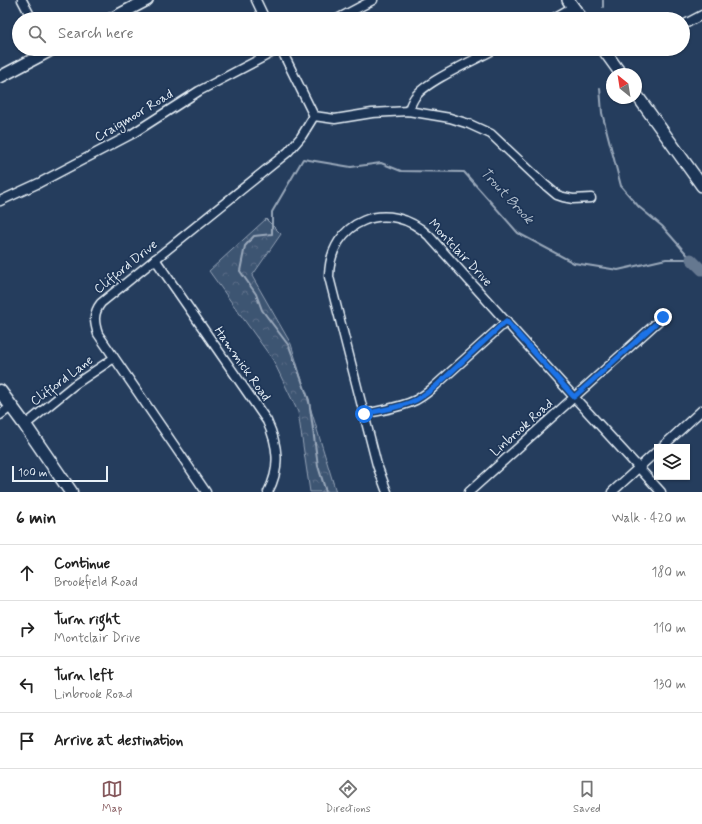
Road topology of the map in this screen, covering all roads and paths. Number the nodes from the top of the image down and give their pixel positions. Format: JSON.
{"nodes":[{"id":1,"x":22,"y":0,"type":"edge"},
{"id":2,"x":147,"y":0,"type":"edge"},
{"id":3,"x":256,"y":0,"type":"edge"},
{"id":4,"x":373,"y":0,"type":"edge"},
{"id":5,"x":571,"y":4,"type":"edge"},
{"id":6,"x":28,"y":12,"type":"edge"},
{"id":7,"x":124,"y":12,"type":"edge"},
{"id":8,"x":262,"y":12,"type":"edge"},
{"id":9,"x":350,"y":12,"type":"edge"},
{"id":10,"x":561,"y":12,"type":"edge"},
{"id":11,"x":702,"y":15,"type":"edge"},
{"id":12,"x":690,"y":21,"type":"edge"},
{"id":13,"x":39,"y":56,"type":"edge"},
{"id":14,"x":266,"y":56,"type":"edge"},
{"id":15,"x":284,"y":56,"type":"edge"},
{"id":16,"x":482,"y":56,"type":"edge"},
{"id":17,"x":609,"y":56,"type":"edge"},
{"id":18,"x":617,"y":68,"type":"edge"},
{"id":19,"x":0,"y":77,"type":"edge"},
{"id":20,"x":642,"y":102,"type":"edge"},
{"id":21,"x":408,"y":111,"type":"junction"},
{"id":22,"x":314,"y":116,"type":"junction"},
{"id":23,"x":702,"y":186,"type":"edge"},
{"id":24,"x":591,"y":198,"type":"dead end"},
{"id":25,"x":0,"y":201,"type":"edge"},
{"id":26,"x":155,"y":259,"type":"junction"},
{"id":27,"x":663,"y":317,"type":"dead end"},
{"id":28,"x":506,"y":321,"type":"junction"},
{"id":29,"x":114,"y":358,"type":"junction"},
{"id":30,"x":0,"y":391,"type":"edge"},
{"id":31,"x":574,"y":397,"type":"junction"},
{"id":32,"x":12,"y":406,"type":"junction"},
{"id":33,"x":702,"y":410,"type":"edge"},
{"id":34,"x":364,"y":414,"type":"junction"},
{"id":35,"x":0,"y":415,"type":"edge"},
{"id":36,"x":26,"y":425,"type":"junction"},
{"id":37,"x":665,"y":444,"type":"edge"},
{"id":38,"x":654,"y":454,"type":"edge"},
{"id":39,"x":639,"y":468,"type":"junction"},
{"id":40,"x":71,"y":492,"type":"edge"},
{"id":41,"x":206,"y":492,"type":"edge"},
{"id":42,"x":268,"y":492,"type":"edge"},
{"id":43,"x":387,"y":492,"type":"edge"},
{"id":44,"x":468,"y":492,"type":"edge"},
{"id":45,"x":612,"y":492,"type":"edge"},
{"id":46,"x":661,"y":492,"type":"edge"}],
"edges":[{"from":1,"to":6,"type":"street"},
{"from":2,"to":7,"type":"main road"},
{"from":3,"to":8,"type":"street"},
{"from":4,"to":9,"type":"street"},
{"from":5,"to":10,"type":"street"},
{"from":11,"to":12,"type":"street"},
{"from":13,"to":19,"type":"main road"},
{"from":14,"to":25,"type":"street","name":"Craigmoor Road"},
{"from":15,"to":22,"type":"street"},
{"from":16,"to":21,"type":"street"},
{"from":17,"to":18,"type":"main road"},
{"from":20,"to":23,"type":"main road"},
{"from":21,"to":22,"type":"street"},
{"from":21,"to":24,"type":"street"},
{"from":22,"to":26,"type":"street","name":"Clifford Drive"},
{"from":26,"to":29,"type":"street","name":"Clifford Drive"},
{"from":26,"to":42,"type":"street","name":"Hammick Road"},
{"from":27,"to":31,"type":"street","name":"Linbrook Road"},
{"from":28,"to":31,"type":"street","name":"Montclair Drive"},
{"from":28,"to":34,"type":"street"},
{"from":28,"to":34,"type":"street","name":"Montclair Drive"},
{"from":29,"to":36,"type":"street","name":"Clifford Lane"},
{"from":29,"to":41,"type":"street","name":"Clifford Drive"},
{"from":30,"to":32,"type":"main road"},
{"from":31,"to":39,"type":"street","name":"Montclair Drive"},
{"from":31,"to":44,"type":"street","name":"Linbrook Road"},
{"from":32,"to":35,"type":"street"},
{"from":32,"to":36,"type":"main road"},
{"from":33,"to":37,"type":"street"},
{"from":34,"to":43,"type":"street","name":"Montclair Drive"},
{"from":36,"to":40,"type":"main road"},
{"from":38,"to":39,"type":"street"},
{"from":39,"to":45,"type":"street"},
{"from":39,"to":46,"type":"street","name":"Montclair Drive"}]}
